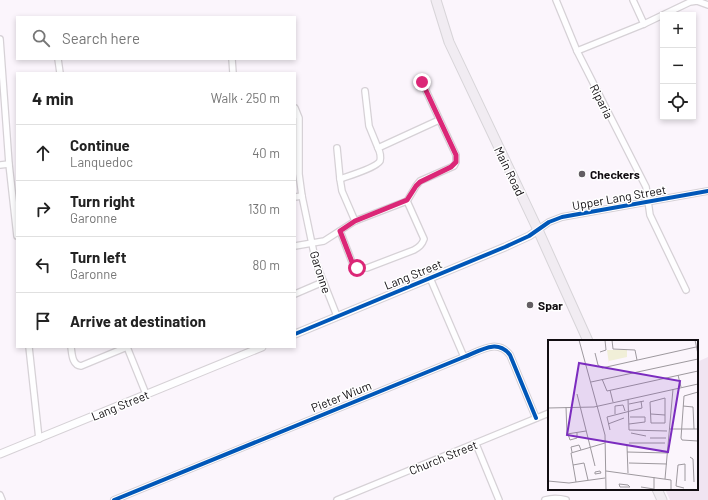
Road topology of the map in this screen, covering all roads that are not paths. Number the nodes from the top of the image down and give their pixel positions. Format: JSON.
{"nodes":[{"id":1,"x":436,"y":0,"type":"edge"},
{"id":2,"x":556,"y":0,"type":"edge"},
{"id":3,"x":633,"y":0,"type":"edge"},
{"id":4,"x":702,"y":1,"type":"edge"},
{"id":5,"x":708,"y":5,"type":"edge"},
{"id":6,"x":644,"y":24,"type":"junction"},
{"id":7,"x":0,"y":39,"type":"edge"},
{"id":8,"x":578,"y":51,"type":"junction"},
{"id":9,"x":58,"y":60,"type":"edge"},
{"id":10,"x":232,"y":60,"type":"edge"},
{"id":11,"x":60,"y":72,"type":"edge"},
{"id":12,"x":233,"y":72,"type":"edge"},
{"id":13,"x":422,"y":82,"type":"dead end"},
{"id":14,"x":365,"y":91,"type":"dead end"},
{"id":15,"x":296,"y":110,"type":"edge"},
{"id":16,"x":439,"y":120,"type":"junction"},
{"id":17,"x":337,"y":148,"type":"dead end"},
{"id":18,"x":378,"y":148,"type":"junction"},
{"id":19,"x":297,"y":150,"type":"edge"},
{"id":20,"x":10,"y":164,"type":"junction"},
{"id":21,"x":0,"y":165,"type":"edge"},
{"id":22,"x":340,"y":179,"type":"junction"},
{"id":23,"x":708,"y":191,"type":"edge"},
{"id":24,"x":302,"y":196,"type":"junction"},
{"id":25,"x":296,"y":197,"type":"edge"},
{"id":26,"x":407,"y":200,"type":"junction"},
{"id":27,"x":648,"y":201,"type":"junction"},
{"id":28,"x":355,"y":221,"type":"junction"},
{"id":29,"x":16,"y":226,"type":"edge"},
{"id":30,"x":538,"y":230,"type":"junction"},
{"id":31,"x":340,"y":231,"type":"junction"},
{"id":32,"x":312,"y":244,"type":"junction"},
{"id":33,"x":296,"y":246,"type":"edge"},
{"id":34,"x":430,"y":278,"type":"junction"},
{"id":35,"x":323,"y":282,"type":"junction"},
{"id":36,"x":686,"y":290,"type":"dead end"},
{"id":37,"x":296,"y":294,"type":"edge"},
{"id":38,"x":337,"y":316,"type":"junction"},
{"id":39,"x":296,"y":334,"type":"edge"},
{"id":40,"x":588,"y":340,"type":"edge"},
{"id":41,"x":29,"y":348,"type":"edge"},
{"id":42,"x":72,"y":348,"type":"edge"},
{"id":43,"x":125,"y":348,"type":"edge"},
{"id":44,"x":127,"y":348,"type":"edge"},
{"id":45,"x":260,"y":348,"type":"edge"},
{"id":46,"x":464,"y":357,"type":"junction"},
{"id":47,"x":146,"y":394,"type":"junction"},
{"id":48,"x":548,"y":413,"type":"edge"},
{"id":49,"x":536,"y":418,"type":"junction"},
{"id":50,"x":39,"y":439,"type":"junction"},
{"id":51,"x":476,"y":444,"type":"junction"},
{"id":52,"x":0,"y":454,"type":"edge"},
{"id":53,"x":657,"y":490,"type":"edge"},
{"id":54,"x":0,"y":494,"type":"edge"},
{"id":55,"x":2,"y":500,"type":"edge"},
{"id":56,"x":114,"y":500,"type":"edge"},
{"id":57,"x":337,"y":500,"type":"edge"},
{"id":58,"x":498,"y":500,"type":"edge"},
{"id":59,"x":545,"y":500,"type":"edge"},
{"id":60,"x":566,"y":500,"type":"edge"},
{"id":61,"x":662,"y":500,"type":"edge"}],
"edges":[{"from":1,"to":30,"type":"main road","name":"Main Road"},
{"from":2,"to":8,"type":"street","name":"Riparia"},
{"from":3,"to":6,"type":"street"},
{"from":4,"to":5,"type":"street"},
{"from":4,"to":6,"type":"street"},
{"from":6,"to":8,"type":"street"},
{"from":7,"to":20,"type":"street"},
{"from":8,"to":27,"type":"street","name":"Riparia"},
{"from":9,"to":11,"type":"street"},
{"from":10,"to":12,"type":"street"},
{"from":13,"to":16,"type":"street"},
{"from":14,"to":18,"type":"street"},
{"from":15,"to":19,"type":"street"},
{"from":16,"to":18,"type":"street"},
{"from":16,"to":26,"type":"street"},
{"from":17,"to":22,"type":"street"},
{"from":18,"to":22,"type":"street"},
{"from":19,"to":24,"type":"street"},
{"from":20,"to":21,"type":"street"},
{"from":20,"to":29,"type":"street"},
{"from":22,"to":28,"type":"street"},
{"from":23,"to":27,"type":"street","name":"Upper Lang Street"},
{"from":24,"to":25,"type":"street"},
{"from":24,"to":32,"type":"street"},
{"from":26,"to":28,"type":"street","name":"Garonne"},
{"from":26,"to":31,"type":"street"},
{"from":27,"to":30,"type":"street","name":"Upper Lang Street"},
{"from":27,"to":36,"type":"street","name":"Riparia"},
{"from":28,"to":31,"type":"street","name":"Garonne"},
{"from":30,"to":34,"type":"street","name":"Lang Street"},
{"from":30,"to":40,"type":"main road","name":"Main Road"},
{"from":31,"to":32,"type":"street","name":"Garonne"},
{"from":32,"to":33,"type":"street"},
{"from":32,"to":35,"type":"street","name":"Garonne"},
{"from":34,"to":38,"type":"street","name":"Lang Street"},
{"from":34,"to":46,"type":"street"},
{"from":35,"to":37,"type":"street"},
{"from":35,"to":38,"type":"street","name":"Garonne"},
{"from":38,"to":39,"type":"street","name":"Lang Street"},
{"from":41,"to":50,"type":"street"},
{"from":42,"to":43,"type":"street"},
{"from":44,"to":47,"type":"street"},
{"from":45,"to":47,"type":"street","name":"Lang Street"},
{"from":46,"to":49,"type":"street","name":"Pieter Wium"},
{"from":46,"to":56,"type":"street","name":"Pieter Wium"},
{"from":47,"to":50,"type":"street","name":"Lang Street"},
{"from":48,"to":49,"type":"street","name":"Church Street"},
{"from":49,"to":51,"type":"street","name":"Church Street"},
{"from":50,"to":52,"type":"street","name":"Lang Street"},
{"from":51,"to":57,"type":"street","name":"Church Street"},
{"from":51,"to":58,"type":"street"},
{"from":53,"to":61,"type":"main road"},
{"from":54,"to":55,"type":"street"},
{"from":59,"to":60,"type":"street"}]}
